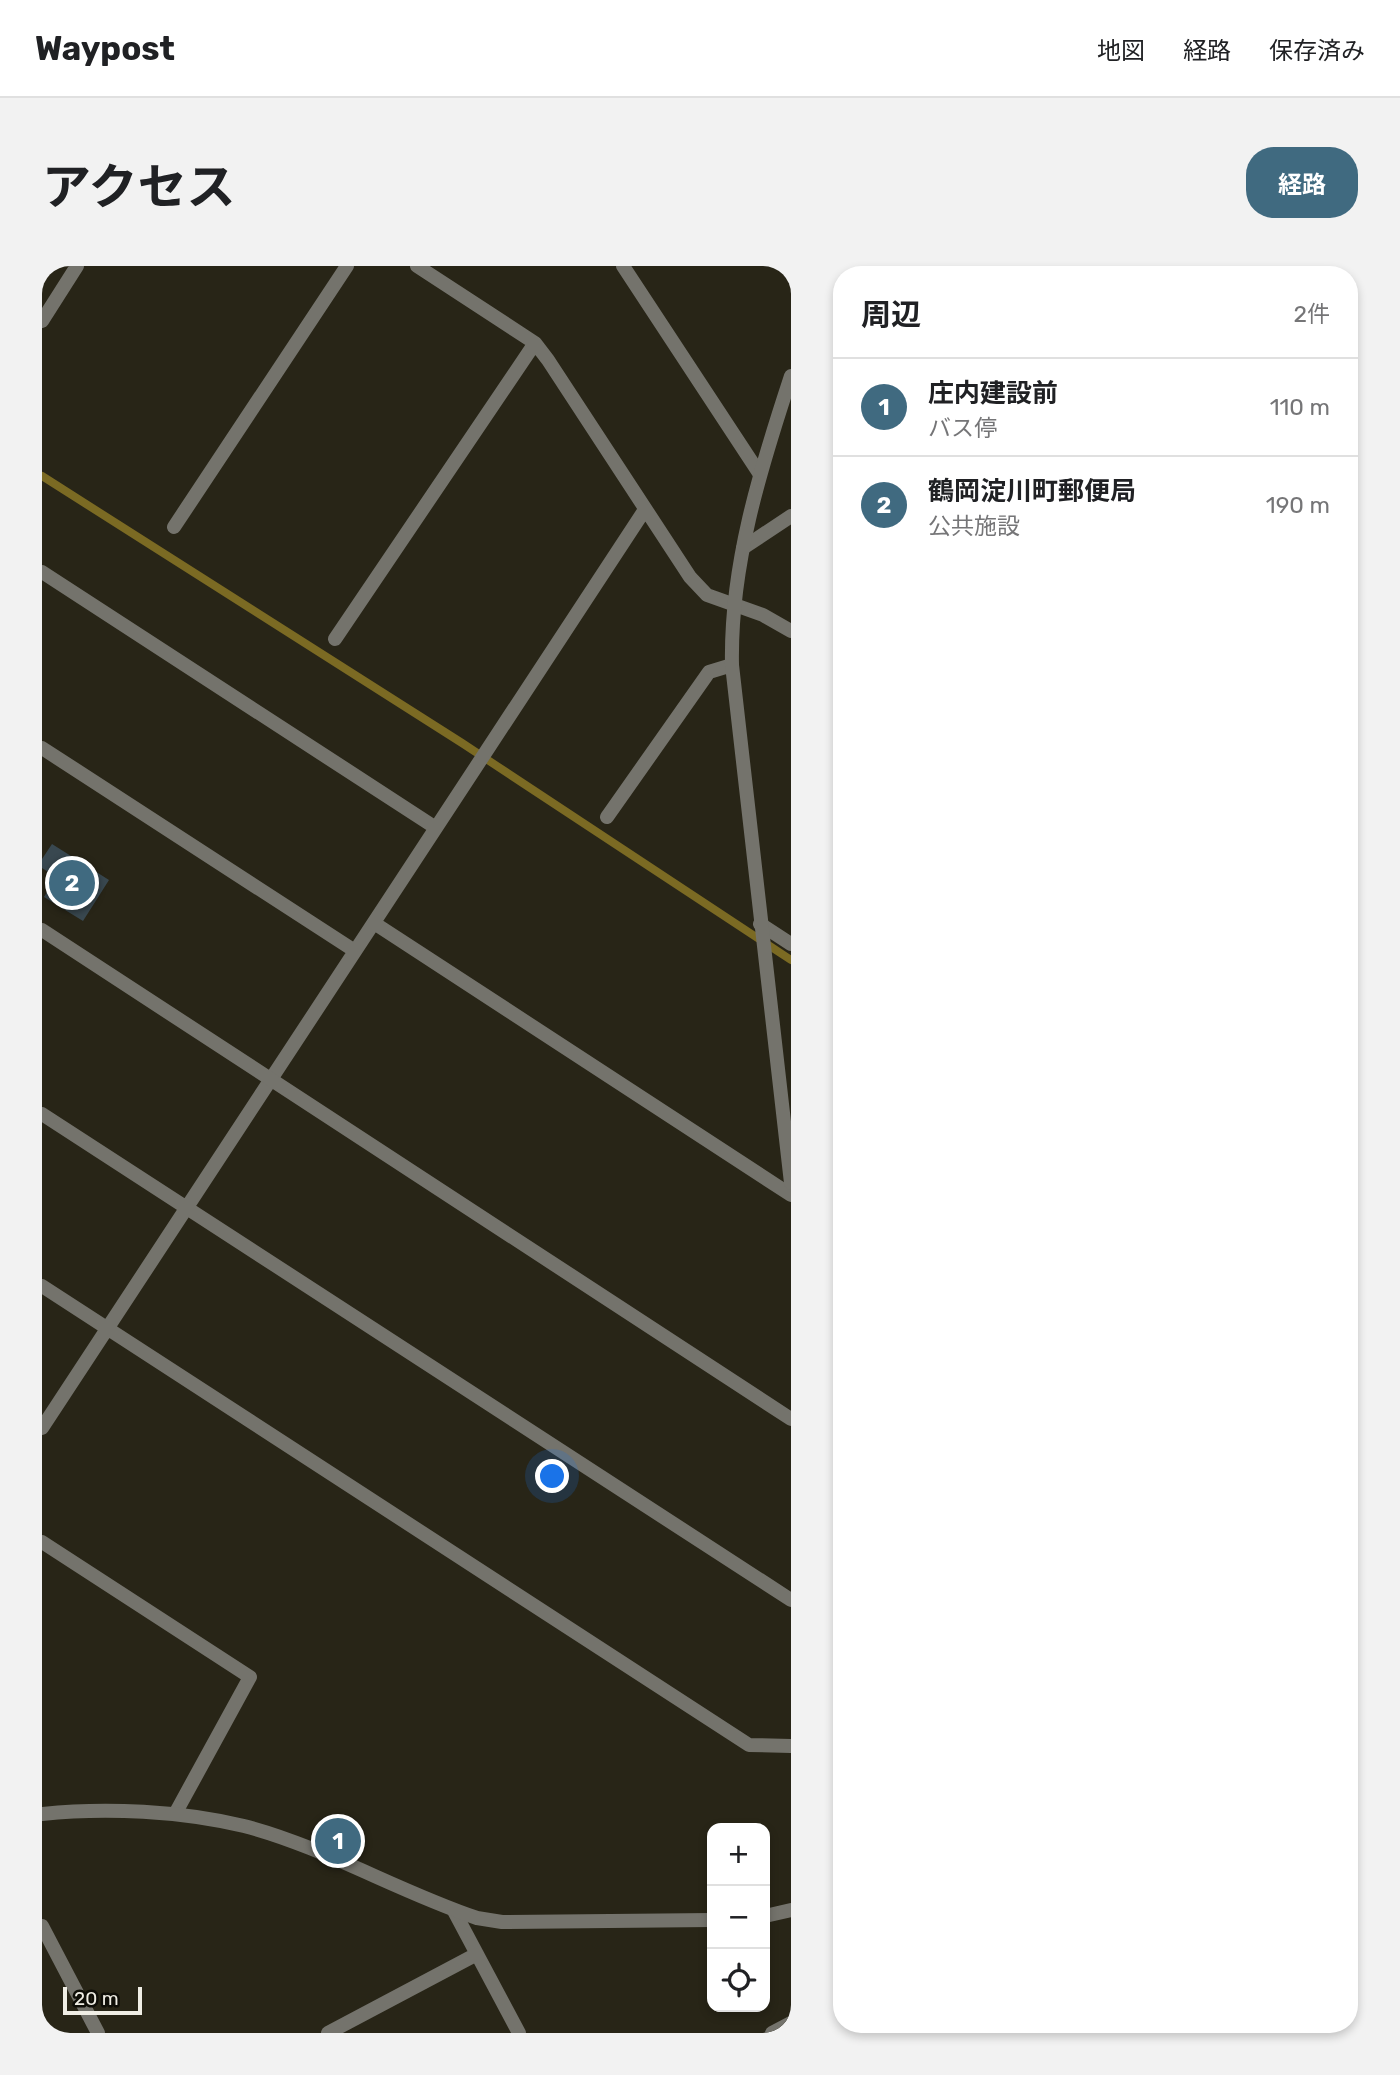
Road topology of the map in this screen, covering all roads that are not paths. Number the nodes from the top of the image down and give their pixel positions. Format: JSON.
{"nodes":[{"id":1,"x":76,"y":266,"type":"edge"},
{"id":2,"x":347,"y":266,"type":"edge"},
{"id":3,"x":418,"y":266,"type":"edge"},
{"id":4,"x":623,"y":266,"type":"edge"},
{"id":5,"x":42,"y":321,"type":"edge"},
{"id":6,"x":535,"y":344,"type":"junction"},
{"id":7,"x":791,"y":376,"type":"edge"},
{"id":8,"x":760,"y":473,"type":"junction"},
{"id":9,"x":644,"y":511,"type":"junction"},
{"id":10,"x":791,"y":516,"type":"edge"},
{"id":11,"x":174,"y":527,"type":"dead end"},
{"id":12,"x":743,"y":548,"type":"junction"},
{"id":13,"x":42,"y":572,"type":"edge"},
{"id":14,"x":734,"y":606,"type":"junction"},
{"id":15,"x":791,"y":631,"type":"edge"},
{"id":16,"x":335,"y":639,"type":"dead end"},
{"id":17,"x":732,"y":665,"type":"junction"},
{"id":18,"x":42,"y":748,"type":"edge"},
{"id":19,"x":607,"y":817,"type":"dead end"},
{"id":20,"x":436,"y":828,"type":"junction"},
{"id":21,"x":373,"y":923,"type":"junction"},
{"id":22,"x":760,"y":925,"type":"junction"},
{"id":23,"x":42,"y":930,"type":"edge"},
{"id":24,"x":791,"y":944,"type":"edge"},
{"id":25,"x":355,"y":951,"type":"junction"},
{"id":26,"x":271,"y":1079,"type":"junction"},
{"id":27,"x":42,"y":1114,"type":"edge"},
{"id":28,"x":791,"y":1183,"type":"edge"},
{"id":29,"x":791,"y":1195,"type":"edge"},
{"id":30,"x":186,"y":1208,"type":"junction"},
{"id":31,"x":42,"y":1286,"type":"edge"},
{"id":32,"x":107,"y":1328,"type":"junction"},
{"id":33,"x":791,"y":1419,"type":"edge"},
{"id":34,"x":42,"y":1428,"type":"edge"},
{"id":35,"x":42,"y":1542,"type":"edge"},
{"id":36,"x":791,"y":1600,"type":"edge"},
{"id":37,"x":791,"y":1746,"type":"edge"},
{"id":38,"x":42,"y":1814,"type":"edge"},
{"id":39,"x":175,"y":1814,"type":"junction"},
{"id":40,"x":791,"y":1910,"type":"edge"},
{"id":41,"x":454,"y":1911,"type":"junction"},
{"id":42,"x":770,"y":1915,"type":"edge"},
{"id":43,"x":707,"y":1920,"type":"edge"},
{"id":44,"x":42,"y":1926,"type":"edge"},
{"id":45,"x":477,"y":1954,"type":"junction"},
{"id":46,"x":791,"y":2023,"type":"edge"},
{"id":47,"x":98,"y":2033,"type":"edge"},
{"id":48,"x":328,"y":2033,"type":"edge"},
{"id":49,"x":519,"y":2033,"type":"edge"},
{"id":50,"x":772,"y":2033,"type":"edge"}],
"edges":[{"from":1,"to":5,"type":"street"},
{"from":2,"to":11,"type":"street"},
{"from":3,"to":6,"type":"street"},
{"from":4,"to":8,"type":"street"},
{"from":6,"to":9,"type":"street"},
{"from":6,"to":16,"type":"street"},
{"from":7,"to":8,"type":"street"},
{"from":8,"to":12,"type":"street"},
{"from":9,"to":14,"type":"street"},
{"from":9,"to":20,"type":"street"},
{"from":10,"to":12,"type":"street"},
{"from":12,"to":14,"type":"street"},
{"from":13,"to":20,"type":"street"},
{"from":14,"to":15,"type":"street"},
{"from":14,"to":17,"type":"street"},
{"from":17,"to":19,"type":"street"},
{"from":17,"to":22,"type":"street"},
{"from":18,"to":25,"type":"street"},
{"from":20,"to":21,"type":"street"},
{"from":21,"to":25,"type":"street"},
{"from":21,"to":29,"type":"street"},
{"from":22,"to":24,"type":"street"},
{"from":22,"to":28,"type":"street"},
{"from":23,"to":26,"type":"street"},
{"from":25,"to":26,"type":"street"},
{"from":26,"to":30,"type":"street"},
{"from":26,"to":33,"type":"street"},
{"from":27,"to":30,"type":"street"},
{"from":30,"to":32,"type":"street"},
{"from":30,"to":36,"type":"street"},
{"from":31,"to":32,"type":"street"},
{"from":32,"to":34,"type":"street"},
{"from":32,"to":37,"type":"street"},
{"from":35,"to":39,"type":"street"},
{"from":38,"to":39,"type":"street"},
{"from":39,"to":41,"type":"street"},
{"from":40,"to":42,"type":"street"},
{"from":41,"to":43,"type":"street"},
{"from":41,"to":45,"type":"street"},
{"from":44,"to":47,"type":"street"},
{"from":45,"to":48,"type":"street"},
{"from":45,"to":49,"type":"street"},
{"from":46,"to":50,"type":"street"}]}
